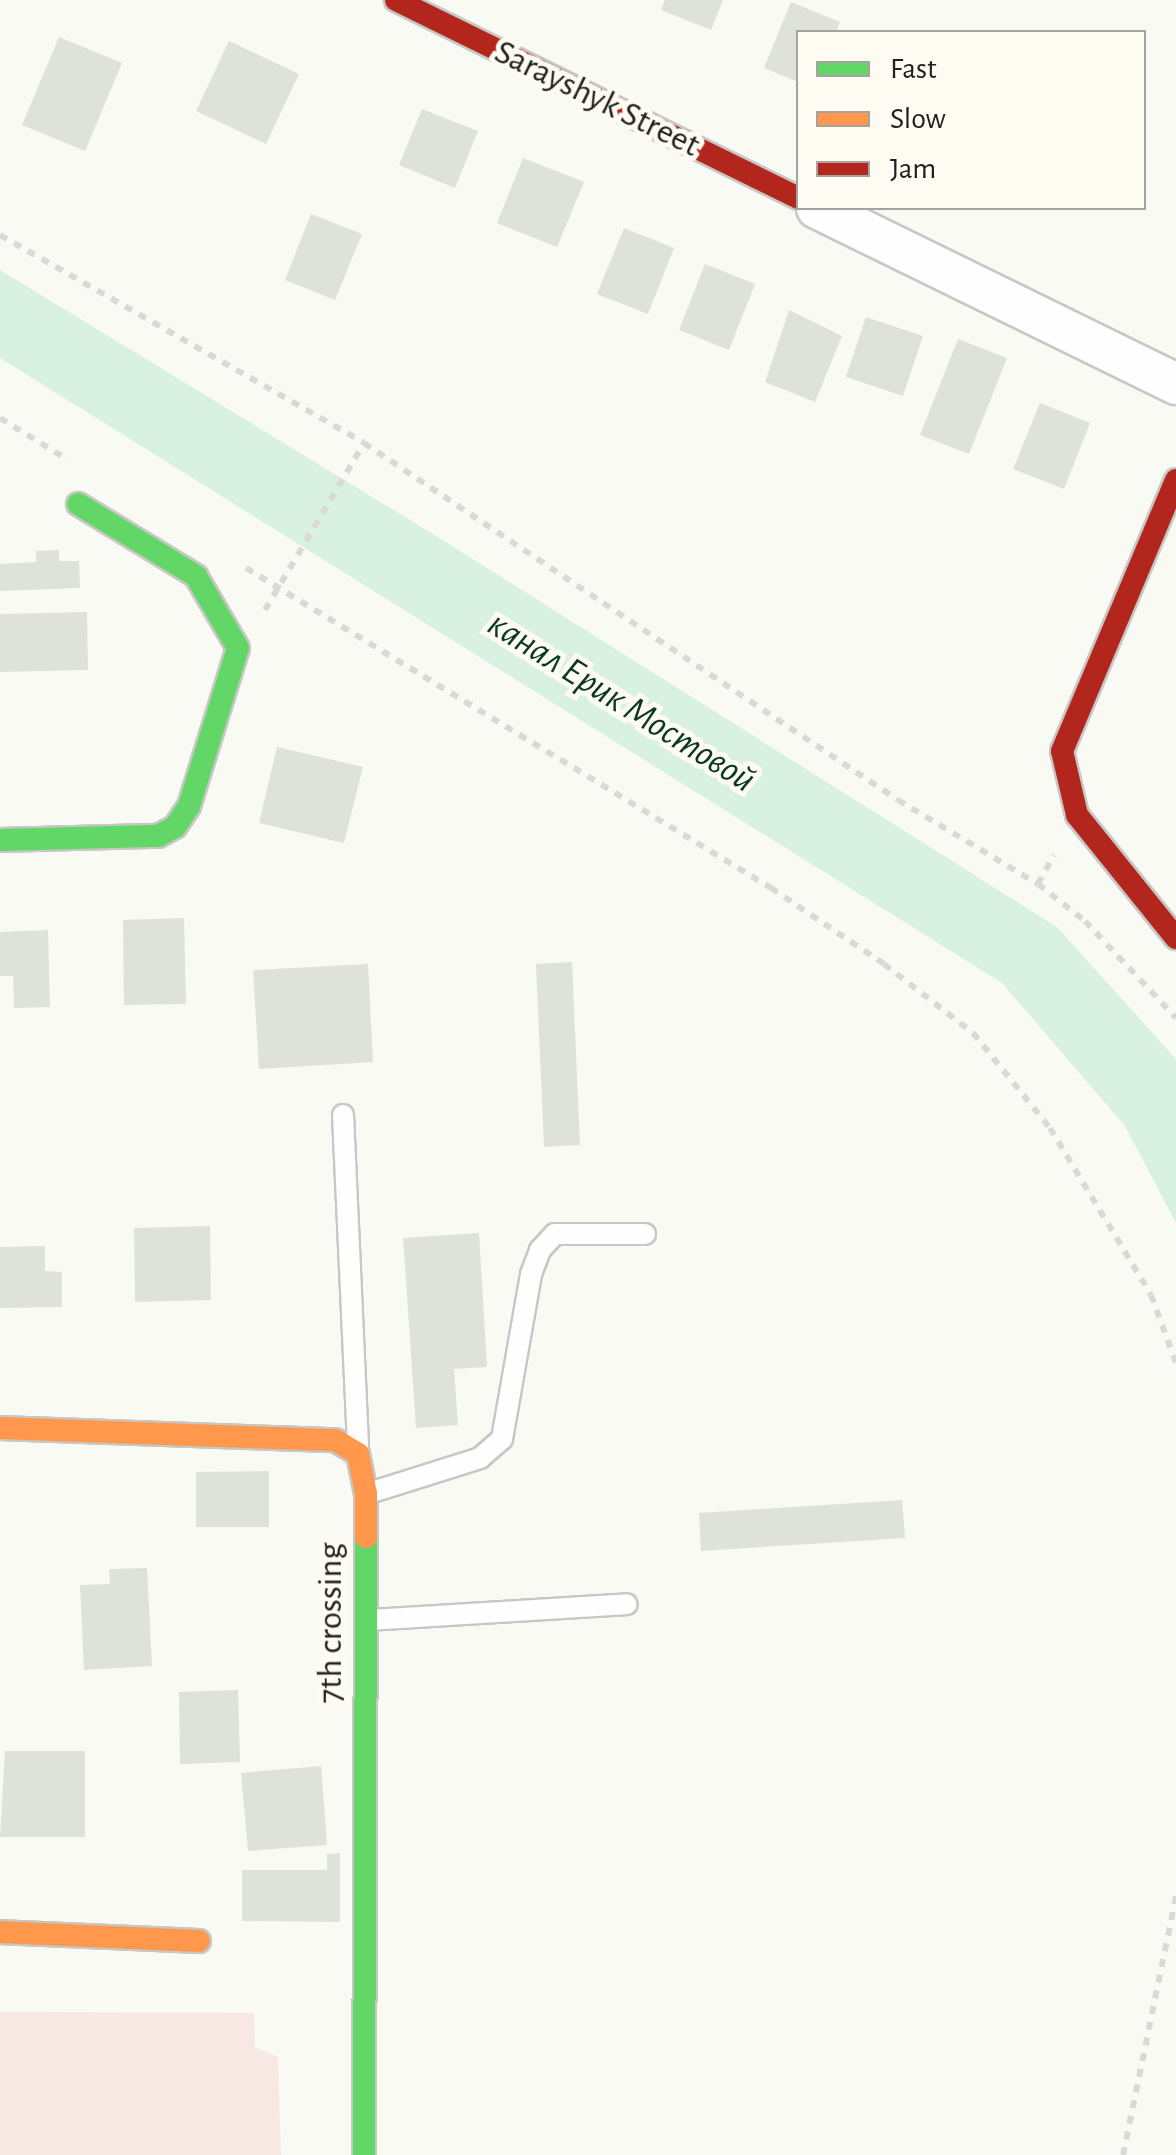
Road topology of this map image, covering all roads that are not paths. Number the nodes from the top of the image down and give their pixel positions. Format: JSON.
{"nodes":[{"id":1,"x":396,"y":0,"type":"edge"},
{"id":2,"x":444,"y":11,"type":"edge"},
{"id":3,"x":796,"y":197,"type":"edge"},
{"id":4,"x":821,"y":210,"type":"edge"},
{"id":5,"x":1176,"y":384,"type":"edge"},
{"id":6,"x":1176,"y":480,"type":"edge"},
{"id":7,"x":78,"y":504,"type":"dead end"},
{"id":8,"x":0,"y":840,"type":"edge"},
{"id":9,"x":1176,"y":938,"type":"edge"},
{"id":10,"x":344,"y":1115,"type":"dead end"},
{"id":11,"x":645,"y":1234,"type":"dead end"},
{"id":12,"x":0,"y":1428,"type":"edge"},
{"id":13,"x":358,"y":1454,"type":"junction"},
{"id":14,"x":366,"y":1494,"type":"junction"},
{"id":15,"x":627,"y":1604,"type":"dead end"},
{"id":16,"x":366,"y":1620,"type":"junction"},
{"id":17,"x":0,"y":1932,"type":"edge"},
{"id":18,"x":199,"y":1941,"type":"dead end"},
{"id":19,"x":364,"y":2155,"type":"edge"}],
"edges":[{"from":1,"to":2,"type":"street","name":"Sarayshyk Street"},
{"from":2,"to":3,"type":"street","name":"Sarayshyk Street"},
{"from":4,"to":5,"type":"street"},
{"from":6,"to":9,"type":"street"},
{"from":7,"to":8,"type":"street"},
{"from":10,"to":13,"type":"lane"},
{"from":11,"to":14,"type":"lane"},
{"from":12,"to":13,"type":"street"},
{"from":13,"to":14,"type":"street","name":"7th crossing"},
{"from":14,"to":16,"type":"street","name":"7th crossing"},
{"from":15,"to":16,"type":"lane"},
{"from":16,"to":19,"type":"street","name":"7th crossing"},
{"from":17,"to":18,"type":"street"}]}
